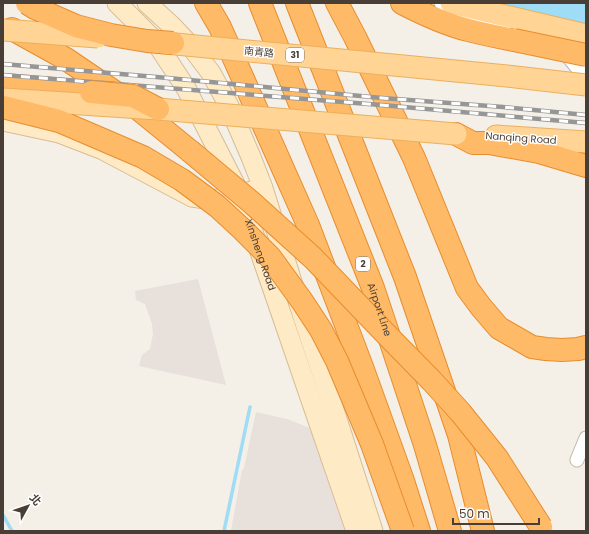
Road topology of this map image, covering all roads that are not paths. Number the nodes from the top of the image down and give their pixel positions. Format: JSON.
{"nodes":[{"id":1,"x":27,"y":3,"type":"edge"},
{"id":2,"x":117,"y":3,"type":"edge"},
{"id":3,"x":147,"y":3,"type":"edge"},
{"id":4,"x":206,"y":3,"type":"edge"},
{"id":5,"x":260,"y":3,"type":"edge"},
{"id":6,"x":297,"y":3,"type":"edge"},
{"id":7,"x":337,"y":3,"type":"edge"},
{"id":8,"x":402,"y":3,"type":"edge"},
{"id":9,"x":441,"y":3,"type":"edge"},
{"id":10,"x":451,"y":3,"type":"edge"},
{"id":11,"x":3,"y":24,"type":"edge"},
{"id":12,"x":3,"y":30,"type":"edge"},
{"id":13,"x":580,"y":34,"type":"edge"},
{"id":14,"x":173,"y":43,"type":"junction"},
{"id":15,"x":576,"y":54,"type":"edge"},
{"id":16,"x":586,"y":79,"type":"edge"},
{"id":17,"x":3,"y":85,"type":"edge"},
{"id":18,"x":586,"y":86,"type":"edge"},
{"id":19,"x":3,"y":99,"type":"edge"},
{"id":20,"x":3,"y":107,"type":"edge"},
{"id":21,"x":158,"y":109,"type":"junction"},
{"id":22,"x":3,"y":121,"type":"edge"},
{"id":23,"x":456,"y":134,"type":"junction"},
{"id":24,"x":586,"y":142,"type":"edge"},
{"id":25,"x":586,"y":166,"type":"edge"},
{"id":26,"x":263,"y":188,"type":"junction"},
{"id":27,"x":240,"y":194,"type":"junction"},
{"id":28,"x":586,"y":347,"type":"edge"},
{"id":29,"x":586,"y":438,"type":"edge"},
{"id":30,"x":577,"y":460,"type":"dead end"},
{"id":31,"x":356,"y":531,"type":"edge"},
{"id":32,"x":373,"y":531,"type":"edge"},
{"id":33,"x":403,"y":531,"type":"edge"},
{"id":34,"x":419,"y":531,"type":"edge"},
{"id":35,"x":450,"y":531,"type":"edge"},
{"id":36,"x":484,"y":531,"type":"edge"},
{"id":37,"x":543,"y":531,"type":"edge"}],
"edges":[{"from":1,"to":14,"type":"highway","bridge":true},
{"from":2,"to":27,"type":"main road","name":"Xinsheng Road"},
{"from":3,"to":26,"type":"main road","name":"Xinsheng Road"},
{"from":4,"to":34,"type":"highway"},
{"from":5,"to":35,"type":"highway","name":"Airport Line","number":"2"},
{"from":6,"to":36,"type":"highway"},
{"from":7,"to":28,"type":"highway"},
{"from":8,"to":15,"type":"highway","bridge":true},
{"from":9,"to":15,"type":"street"},
{"from":10,"to":13,"type":"main road"},
{"from":11,"to":37,"type":"highway","bridge":true},
{"from":12,"to":14,"type":"main road","name":"南青路","number":"31","bridge":true},
{"from":13,"to":15,"type":"main road"},
{"from":14,"to":18,"type":"main road","name":"南青路","number":"31","bridge":true},
{"from":15,"to":16,"type":"street"},
{"from":17,"to":21,"type":"highway","bridge":true},
{"from":19,"to":21,"type":"main road","bridge":true},
{"from":20,"to":33,"type":"highway","bridge":true},
{"from":21,"to":23,"type":"main road","bridge":true},
{"from":22,"to":27,"type":"main road"},
{"from":23,"to":24,"type":"main road","name":"Nanqing Road"},
{"from":23,"to":25,"type":"highway"},
{"from":26,"to":27,"type":"main road"},
{"from":26,"to":32,"type":"main road","name":"Xinsheng Road"},
{"from":27,"to":31,"type":"main road","name":"Xinsheng Road"},
{"from":29,"to":30,"type":"street"}]}
